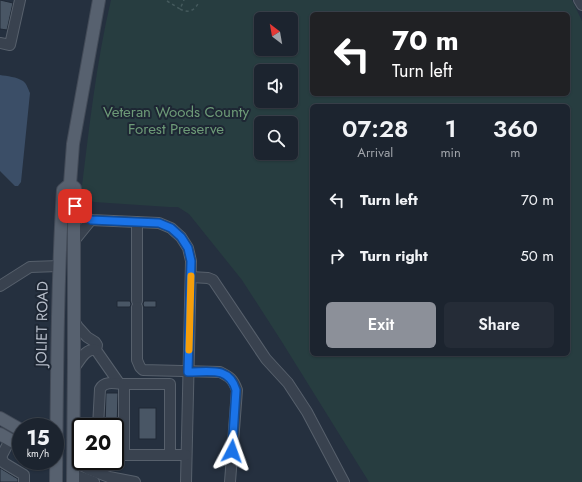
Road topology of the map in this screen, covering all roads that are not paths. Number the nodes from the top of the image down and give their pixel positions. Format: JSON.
{"nodes":[{"id":1,"x":20,"y":0,"type":"edge"},
{"id":2,"x":99,"y":0,"type":"edge"},
{"id":3,"x":579,"y":0,"type":"edge"},
{"id":4,"x":582,"y":5,"type":"edge"},
{"id":5,"x":0,"y":43,"type":"edge"},
{"id":6,"x":70,"y":184,"type":"junction"},
{"id":7,"x":75,"y":206,"type":"junction"},
{"id":8,"x":91,"y":220,"type":"junction"},
{"id":9,"x":137,"y":222,"type":"junction"},
{"id":10,"x":74,"y":241,"type":"junction"},
{"id":11,"x":59,"y":266,"type":"junction"},
{"id":12,"x":191,"y":277,"type":"junction"},
{"id":13,"x":0,"y":286,"type":"edge"},
{"id":14,"x":74,"y":321,"type":"junction"},
{"id":15,"x":96,"y":350,"type":"junction"},
{"id":16,"x":74,"y":368,"type":"junction"},
{"id":17,"x":188,"y":372,"type":"junction"},
{"id":18,"x":121,"y":384,"type":"junction"},
{"id":19,"x":0,"y":418,"type":"edge"},
{"id":20,"x":57,"y":418,"type":"edge"},
{"id":21,"x":73,"y":418,"type":"edge"},
{"id":22,"x":98,"y":418,"type":"edge"},
{"id":23,"x":121,"y":418,"type":"edge"},
{"id":24,"x":12,"y":425,"type":"edge"},
{"id":25,"x":5,"y":437,"type":"edge"},
{"id":26,"x":124,"y":455,"type":"edge"},
{"id":27,"x":170,"y":455,"type":"junction"},
{"id":28,"x":186,"y":455,"type":"junction"},
{"id":29,"x":53,"y":470,"type":"edge"},
{"id":30,"x":60,"y":470,"type":"edge"},
{"id":31,"x":91,"y":470,"type":"edge"},
{"id":32,"x":73,"y":478,"type":"edge"},
{"id":33,"x":24,"y":482,"type":"edge"},
{"id":34,"x":56,"y":482,"type":"edge"},
{"id":35,"x":94,"y":482,"type":"edge"},
{"id":36,"x":134,"y":482,"type":"edge"},
{"id":37,"x":186,"y":482,"type":"edge"},
{"id":38,"x":230,"y":482,"type":"edge"},
{"id":39,"x":344,"y":482,"type":"edge"}],
"edges":[{"from":1,"to":5,"type":"lane"},
{"from":2,"to":6,"type":"main road","name":"JOLIET ROAD"},
{"from":3,"to":4,"type":"lane"},
{"from":6,"to":7,"type":"main road","name":"JOLIET ROAD"},
{"from":6,"to":11,"type":"main road","name":"JOLIET ROAD"},
{"from":7,"to":8,"type":"lane"},
{"from":7,"to":10,"type":"main road","name":"JOLIET ROAD"},
{"from":8,"to":9,"type":"lane"},
{"from":8,"to":10,"type":"lane"},
{"from":9,"to":12,"type":"lane"},
{"from":9,"to":17,"type":"lane"},
{"from":10,"to":14,"type":"main road","name":"JOLIET ROAD"},
{"from":11,"to":13,"type":"lane"},
{"from":11,"to":20,"type":"main road","name":"JOLIET ROAD"},
{"from":12,"to":17,"type":"lane"},
{"from":12,"to":39,"type":"lane"},
{"from":14,"to":15,"type":"lane"},
{"from":14,"to":16,"type":"main road","name":"JOLIET ROAD"},
{"from":15,"to":16,"type":"lane"},
{"from":15,"to":18,"type":"lane"},
{"from":16,"to":21,"type":"main road","name":"JOLIET ROAD"},
{"from":17,"to":28,"type":"lane"},
{"from":17,"to":38,"type":"lane"},
{"from":18,"to":22,"type":"lane"},
{"from":18,"to":23,"type":"lane"},
{"from":18,"to":27,"type":"lane"},
{"from":19,"to":24,"type":"main road"},
{"from":25,"to":33,"type":"lane"},
{"from":26,"to":27,"type":"lane"},
{"from":27,"to":28,"type":"lane"},
{"from":28,"to":37,"type":"lane"},
{"from":29,"to":34,"type":"main road","name":"JOLIET ROAD"},
{"from":30,"to":32,"type":"main road"},
{"from":31,"to":36,"type":"lane"},
{"from":32,"to":35,"type":"lane"}]}
